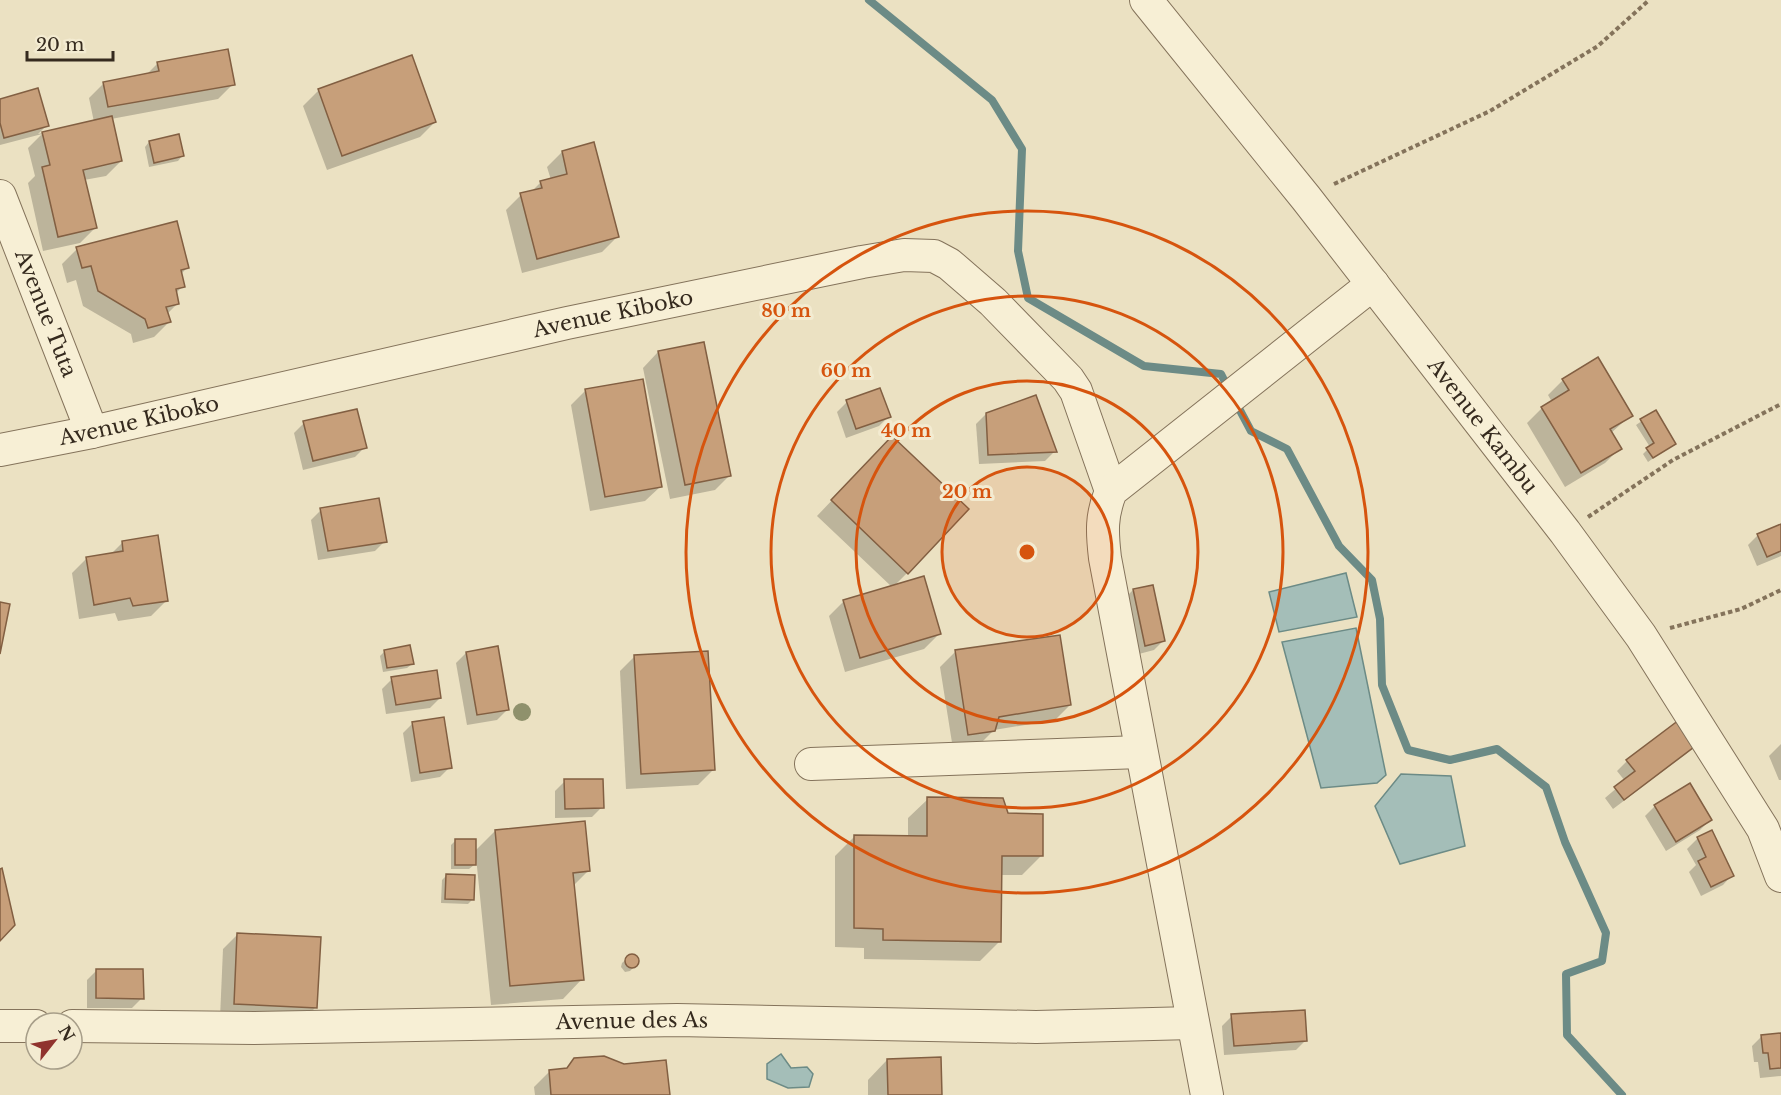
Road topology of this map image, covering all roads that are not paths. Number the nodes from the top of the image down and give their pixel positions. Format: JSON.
{"nodes":[{"id":1,"x":1146,"y":0,"type":"edge"},
{"id":2,"x":0,"y":196,"type":"edge"},
{"id":3,"x":1373,"y":284,"type":"junction"},
{"id":4,"x":92,"y":432,"type":"junction"},
{"id":5,"x":0,"y":450,"type":"edge"},
{"id":6,"x":1111,"y":491,"type":"junction"},
{"id":7,"x":1140,"y":752,"type":"junction"},
{"id":8,"x":811,"y":764,"type":"dead end"},
{"id":9,"x":1781,"y":876,"type":"edge"},
{"id":10,"x":1192,"y":1023,"type":"junction"},
{"id":11,"x":0,"y":1026,"type":"edge"},
{"id":12,"x":24,"y":1026,"type":"edge"},
{"id":13,"x":84,"y":1026,"type":"edge"},
{"id":14,"x":1207,"y":1095,"type":"edge"}],
"edges":[{"from":1,"to":3,"type":"street","name":"Avenue Kambu"},
{"from":2,"to":4,"type":"street","name":"Avenue Tuta"},
{"from":3,"to":6,"type":"street"},
{"from":3,"to":9,"type":"street","name":"Avenue Kambu"},
{"from":4,"to":5,"type":"street","name":"Avenue Kiboko"},
{"from":4,"to":6,"type":"street","name":"Avenue Kiboko"},
{"from":6,"to":7,"type":"street"},
{"from":7,"to":8,"type":"street"},
{"from":7,"to":10,"type":"street"},
{"from":10,"to":13,"type":"street","name":"Avenue des As"},
{"from":10,"to":14,"type":"street"},
{"from":11,"to":12,"type":"street"}]}
